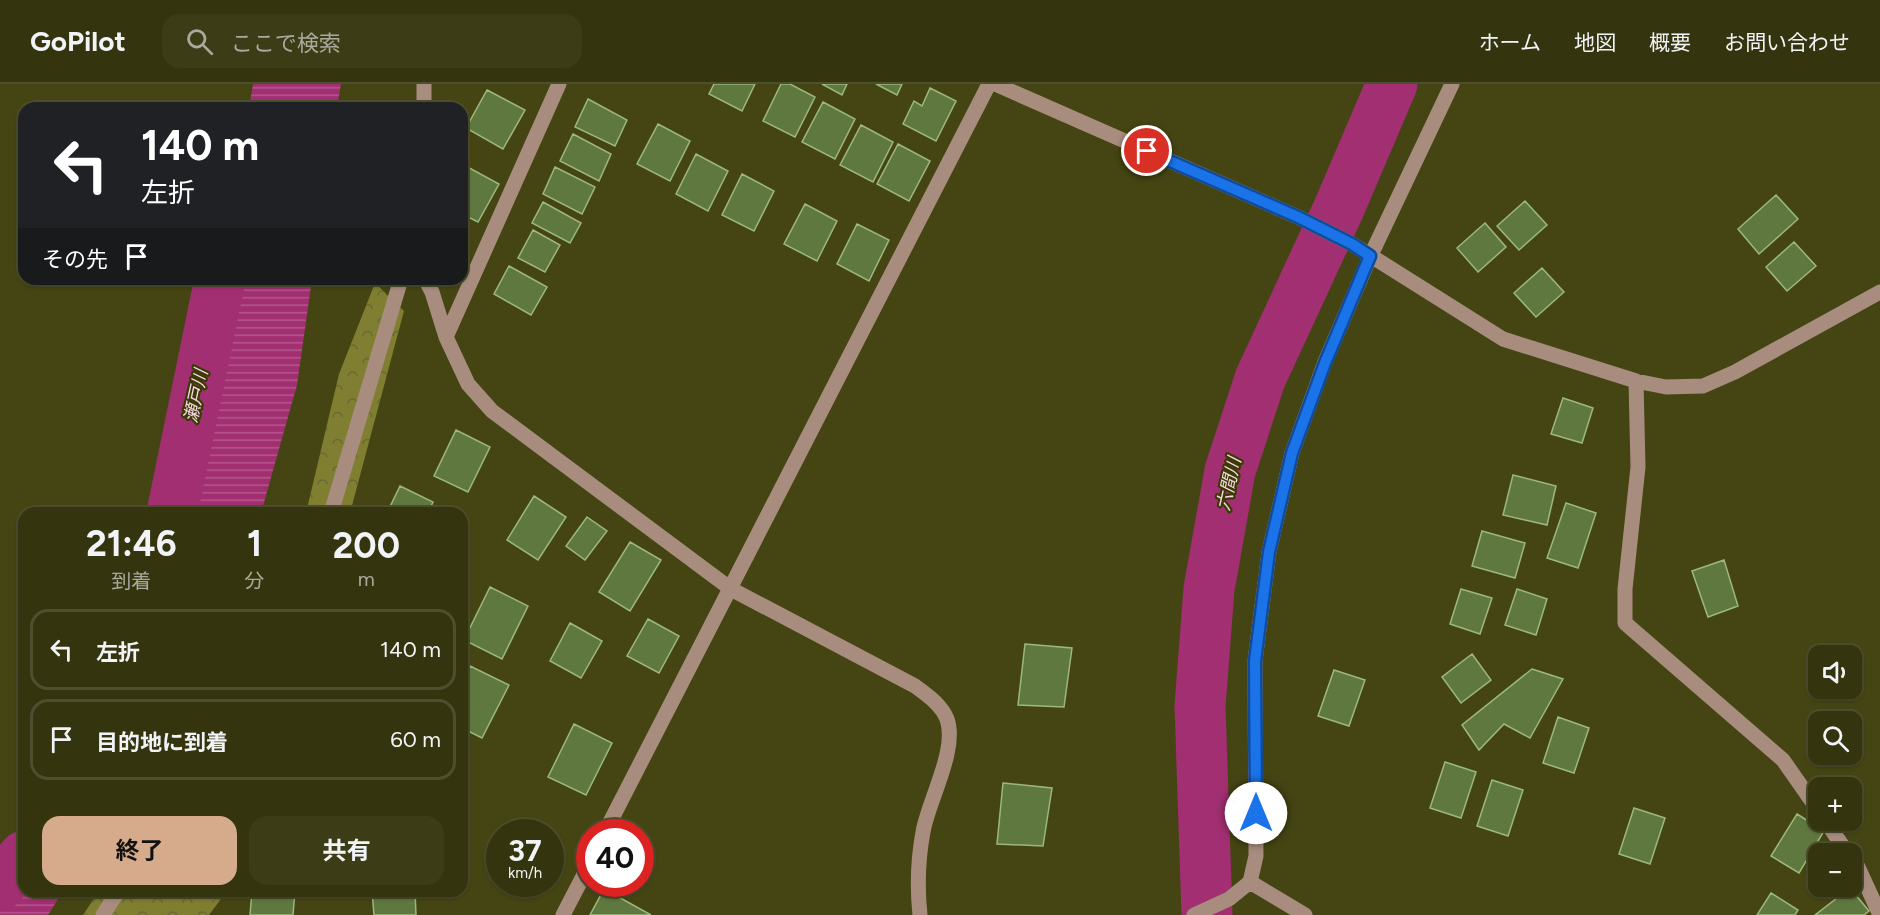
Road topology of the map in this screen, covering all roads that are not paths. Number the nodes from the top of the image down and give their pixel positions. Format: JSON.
{"nodes":[{"id":1,"x":424,"y":84,"type":"edge"},
{"id":2,"x":559,"y":84,"type":"edge"},
{"id":3,"x":989,"y":84,"type":"edge"},
{"id":4,"x":995,"y":84,"type":"edge"},
{"id":5,"x":1452,"y":84,"type":"edge"},
{"id":6,"x":424,"y":102,"type":"edge"},
{"id":7,"x":1370,"y":256,"type":"junction"},
{"id":8,"x":399,"y":285,"type":"edge"},
{"id":9,"x":428,"y":285,"type":"edge"},
{"id":10,"x":1880,"y":291,"type":"edge"},
{"id":11,"x":446,"y":337,"type":"junction"},
{"id":12,"x":1636,"y":381,"type":"junction"},
{"id":13,"x":333,"y":507,"type":"edge"},
{"id":14,"x":731,"y":589,"type":"junction"},
{"id":15,"x":1808,"y":796,"type":"edge"},
{"id":16,"x":612,"y":819,"type":"edge"},
{"id":17,"x":1862,"y":876,"type":"edge"},
{"id":18,"x":1250,"y":882,"type":"junction"},
{"id":19,"x":576,"y":890,"type":"edge"},
{"id":20,"x":114,"y":897,"type":"edge"},
{"id":21,"x":103,"y":915,"type":"edge"},
{"id":22,"x":563,"y":915,"type":"edge"},
{"id":23,"x":920,"y":915,"type":"edge"},
{"id":24,"x":1194,"y":915,"type":"edge"},
{"id":25,"x":1305,"y":915,"type":"edge"},
{"id":26,"x":1880,"y":915,"type":"edge"}],
"edges":[{"from":1,"to":6,"type":"street"},
{"from":2,"to":11,"type":"street"},
{"from":3,"to":14,"type":"street"},
{"from":4,"to":7,"type":"street"},
{"from":5,"to":7,"type":"street"},
{"from":7,"to":12,"type":"street"},
{"from":7,"to":18,"type":"street"},
{"from":8,"to":13,"type":"street"},
{"from":9,"to":11,"type":"street"},
{"from":10,"to":12,"type":"street"},
{"from":11,"to":14,"type":"street"},
{"from":12,"to":15,"type":"street"},
{"from":14,"to":16,"type":"street"},
{"from":14,"to":23,"type":"street"},
{"from":17,"to":26,"type":"street"},
{"from":18,"to":24,"type":"street"},
{"from":18,"to":25,"type":"street"},
{"from":19,"to":22,"type":"street"},
{"from":20,"to":21,"type":"street"}]}
